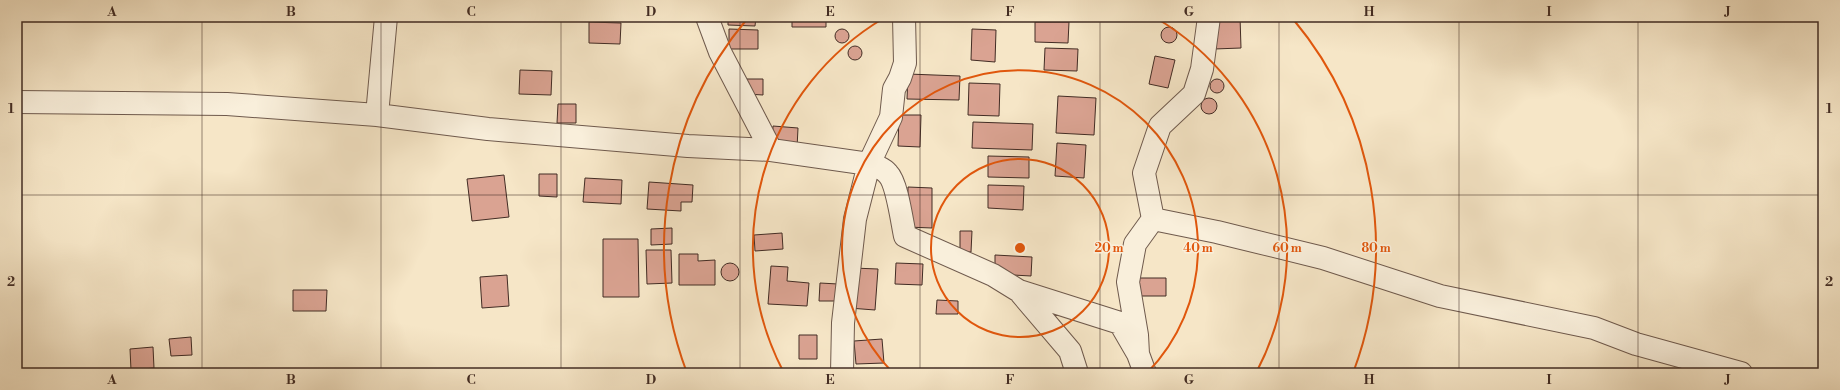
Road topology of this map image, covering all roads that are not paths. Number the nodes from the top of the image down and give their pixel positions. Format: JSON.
{"nodes":[{"id":1,"x":386,"y":17,"type":"edge"},
{"id":2,"x":707,"y":17,"type":"edge"},
{"id":3,"x":904,"y":17,"type":"edge"},
{"id":4,"x":1209,"y":17,"type":"edge"},
{"id":5,"x":17,"y":102,"type":"edge"},
{"id":6,"x":377,"y":115,"type":"junction"},
{"id":7,"x":771,"y":150,"type":"junction"},
{"id":8,"x":869,"y":164,"type":"junction"},
{"id":9,"x":1153,"y":219,"type":"junction"},
{"id":10,"x":1019,"y":291,"type":"junction"},
{"id":11,"x":1141,"y":363,"type":"edge"},
{"id":12,"x":842,"y":373,"type":"edge"},
{"id":13,"x":1077,"y":373,"type":"edge"},
{"id":14,"x":1741,"y":373,"type":"edge"}],
"edges":[{"from":1,"to":6,"type":"street"},
{"from":2,"to":7,"type":"street"},
{"from":3,"to":8,"type":"street"},
{"from":4,"to":9,"type":"street"},
{"from":5,"to":6,"type":"street"},
{"from":6,"to":7,"type":"street"},
{"from":7,"to":8,"type":"street"},
{"from":8,"to":10,"type":"street"},
{"from":8,"to":12,"type":"street"},
{"from":9,"to":11,"type":"street"},
{"from":9,"to":14,"type":"street"},
{"from":10,"to":11,"type":"street"},
{"from":10,"to":13,"type":"street"}]}
